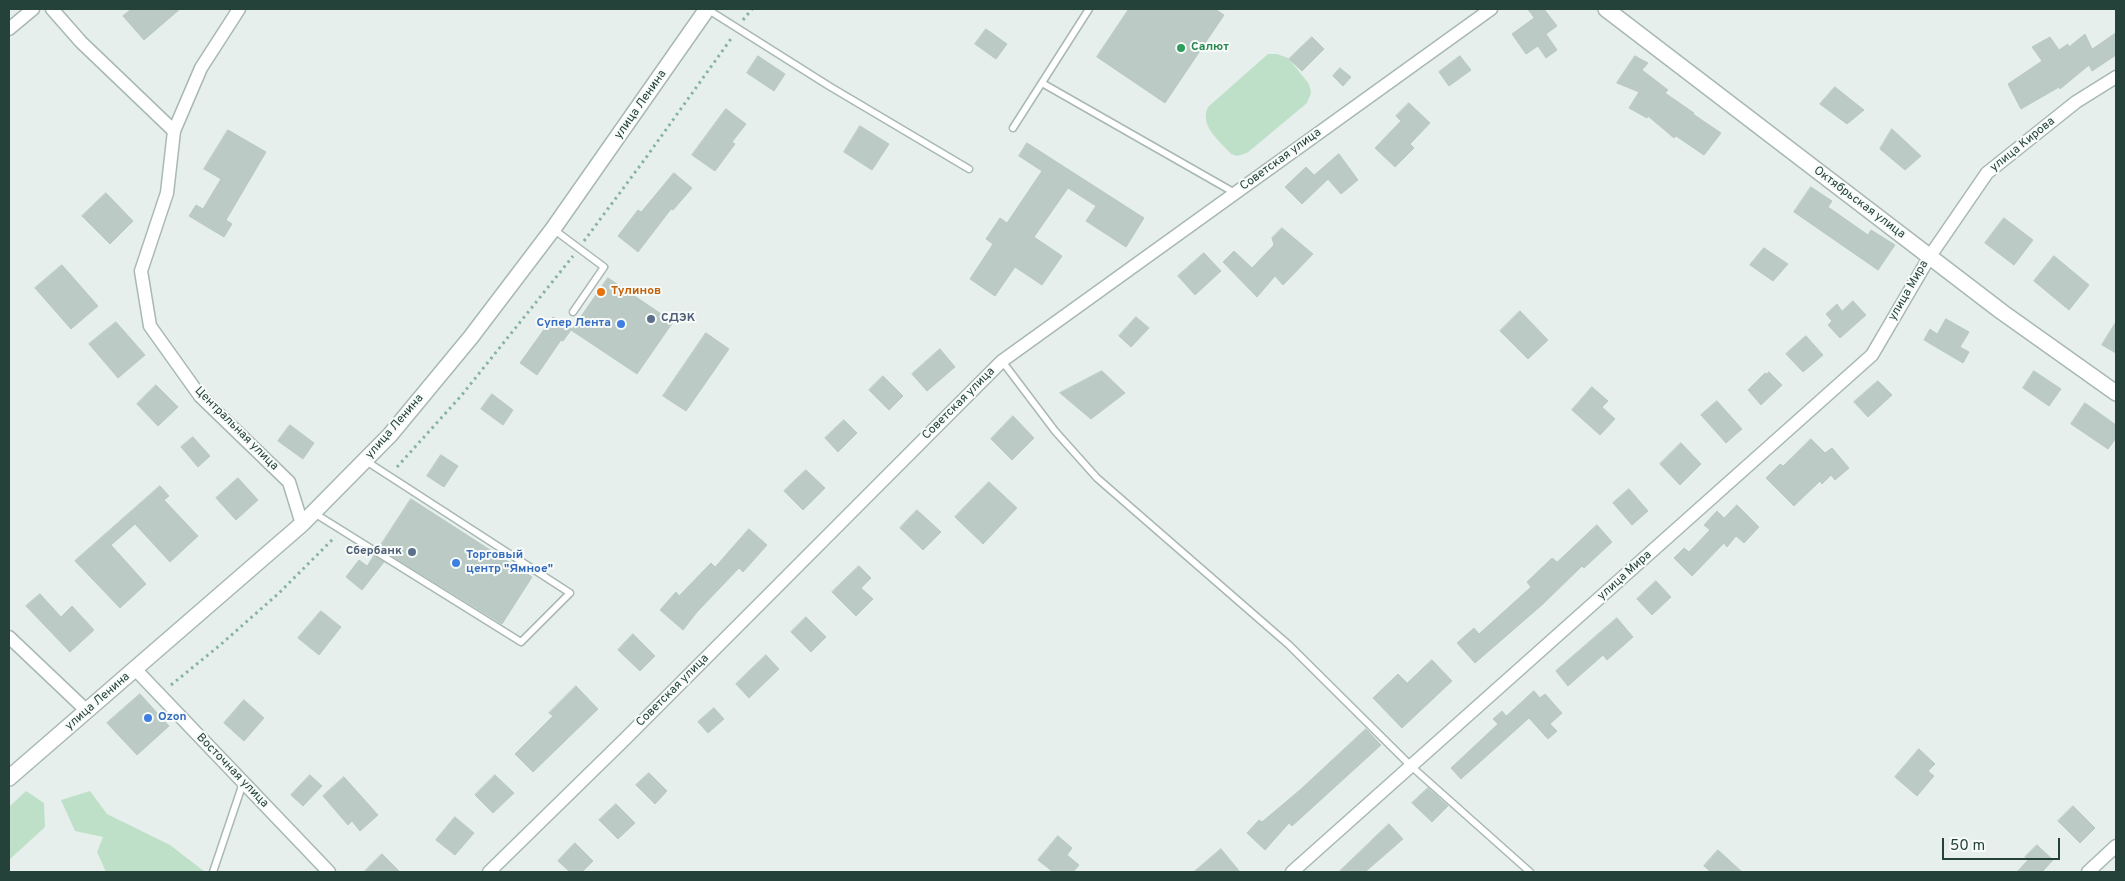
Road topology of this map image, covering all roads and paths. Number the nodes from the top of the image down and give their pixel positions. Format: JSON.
{"nodes":[{"id":1,"x":33,"y":9,"type":"edge"},
{"id":2,"x":52,"y":9,"type":"edge"},
{"id":3,"x":239,"y":9,"type":"edge"},
{"id":4,"x":707,"y":9,"type":"edge"},
{"id":5,"x":1089,"y":9,"type":"edge"},
{"id":6,"x":1490,"y":9,"type":"edge"},
{"id":7,"x":1606,"y":9,"type":"edge"},
{"id":8,"x":9,"y":29,"type":"edge"},
{"id":9,"x":2116,"y":77,"type":"edge"},
{"id":10,"x":1042,"y":83,"type":"junction"},
{"id":11,"x":1013,"y":128,"type":"dead end"},
{"id":12,"x":174,"y":131,"type":"junction"},
{"id":13,"x":969,"y":169,"type":"dead end"},
{"id":14,"x":1235,"y":193,"type":"junction"},
{"id":15,"x":553,"y":230,"type":"junction"},
{"id":16,"x":1930,"y":256,"type":"junction"},
{"id":17,"x":572,"y":312,"type":"dead end"},
{"id":18,"x":1002,"y":361,"type":"junction"},
{"id":19,"x":2116,"y":393,"type":"edge"},
{"id":20,"x":366,"y":461,"type":"junction"},
{"id":21,"x":313,"y":512,"type":"junction"},
{"id":22,"x":302,"y":524,"type":"junction"},
{"id":23,"x":336,"y":536,"type":"dead end"},
{"id":24,"x":9,"y":637,"type":"edge"},
{"id":25,"x":136,"y":669,"type":"junction"},
{"id":26,"x":170,"y":685,"type":"dead end"},
{"id":27,"x":87,"y":711,"type":"junction"},
{"id":28,"x":1412,"y":767,"type":"junction"},
{"id":29,"x":9,"y":778,"type":"edge"},
{"id":30,"x":243,"y":783,"type":"junction"},
{"id":31,"x":2116,"y":846,"type":"edge"},
{"id":32,"x":213,"y":872,"type":"edge"},
{"id":33,"x":329,"y":872,"type":"edge"},
{"id":34,"x":489,"y":872,"type":"edge"},
{"id":35,"x":1292,"y":872,"type":"edge"},
{"id":36,"x":1530,"y":872,"type":"edge"},
{"id":37,"x":2088,"y":872,"type":"edge"}],
"edges":[{"from":1,"to":8,"type":"street"},
{"from":2,"to":12,"type":"street"},
{"from":3,"to":12,"type":"street","name":"Центральная улица"},
{"from":4,"to":13,"type":"lane"},
{"from":4,"to":15,"type":"street","name":"улица Ленина"},
{"from":5,"to":10,"type":"lane"},
{"from":6,"to":14,"type":"street","name":"Советская улица"},
{"from":7,"to":16,"type":"street","name":"Октябрьская улица"},
{"from":9,"to":16,"type":"street","name":"улица Кирова"},
{"from":10,"to":11,"type":"lane"},
{"from":10,"to":14,"type":"lane"},
{"from":12,"to":22,"type":"street","name":"Центральная улица"},
{"from":14,"to":18,"type":"street","name":"Советская улица"},
{"from":15,"to":17,"type":"lane"},
{"from":15,"to":20,"type":"street","name":"улица Ленина"},
{"from":16,"to":19,"type":"street","name":"Октябрьская улица"},
{"from":16,"to":28,"type":"street","name":"улица Мира"},
{"from":18,"to":28,"type":"lane"},
{"from":18,"to":34,"type":"street","name":"Советская улица"},
{"from":20,"to":21,"type":"street","name":"улица Ленина"},
{"from":20,"to":21,"type":"lane"},
{"from":21,"to":22,"type":"street","name":"улица Ленина"},
{"from":22,"to":25,"type":"street","name":"улица Ленина"},
{"from":23,"to":26,"type":"path"},
{"from":24,"to":27,"type":"street"},
{"from":25,"to":27,"type":"street","name":"улица Ленина"},
{"from":25,"to":30,"type":"street","name":"Восточная улица"},
{"from":27,"to":29,"type":"street","name":"улица Ленина"},
{"from":28,"to":35,"type":"street","name":"улица Мира"},
{"from":28,"to":36,"type":"lane"},
{"from":30,"to":32,"type":"lane"},
{"from":30,"to":33,"type":"street","name":"Восточная улица"},
{"from":31,"to":37,"type":"street"}]}
